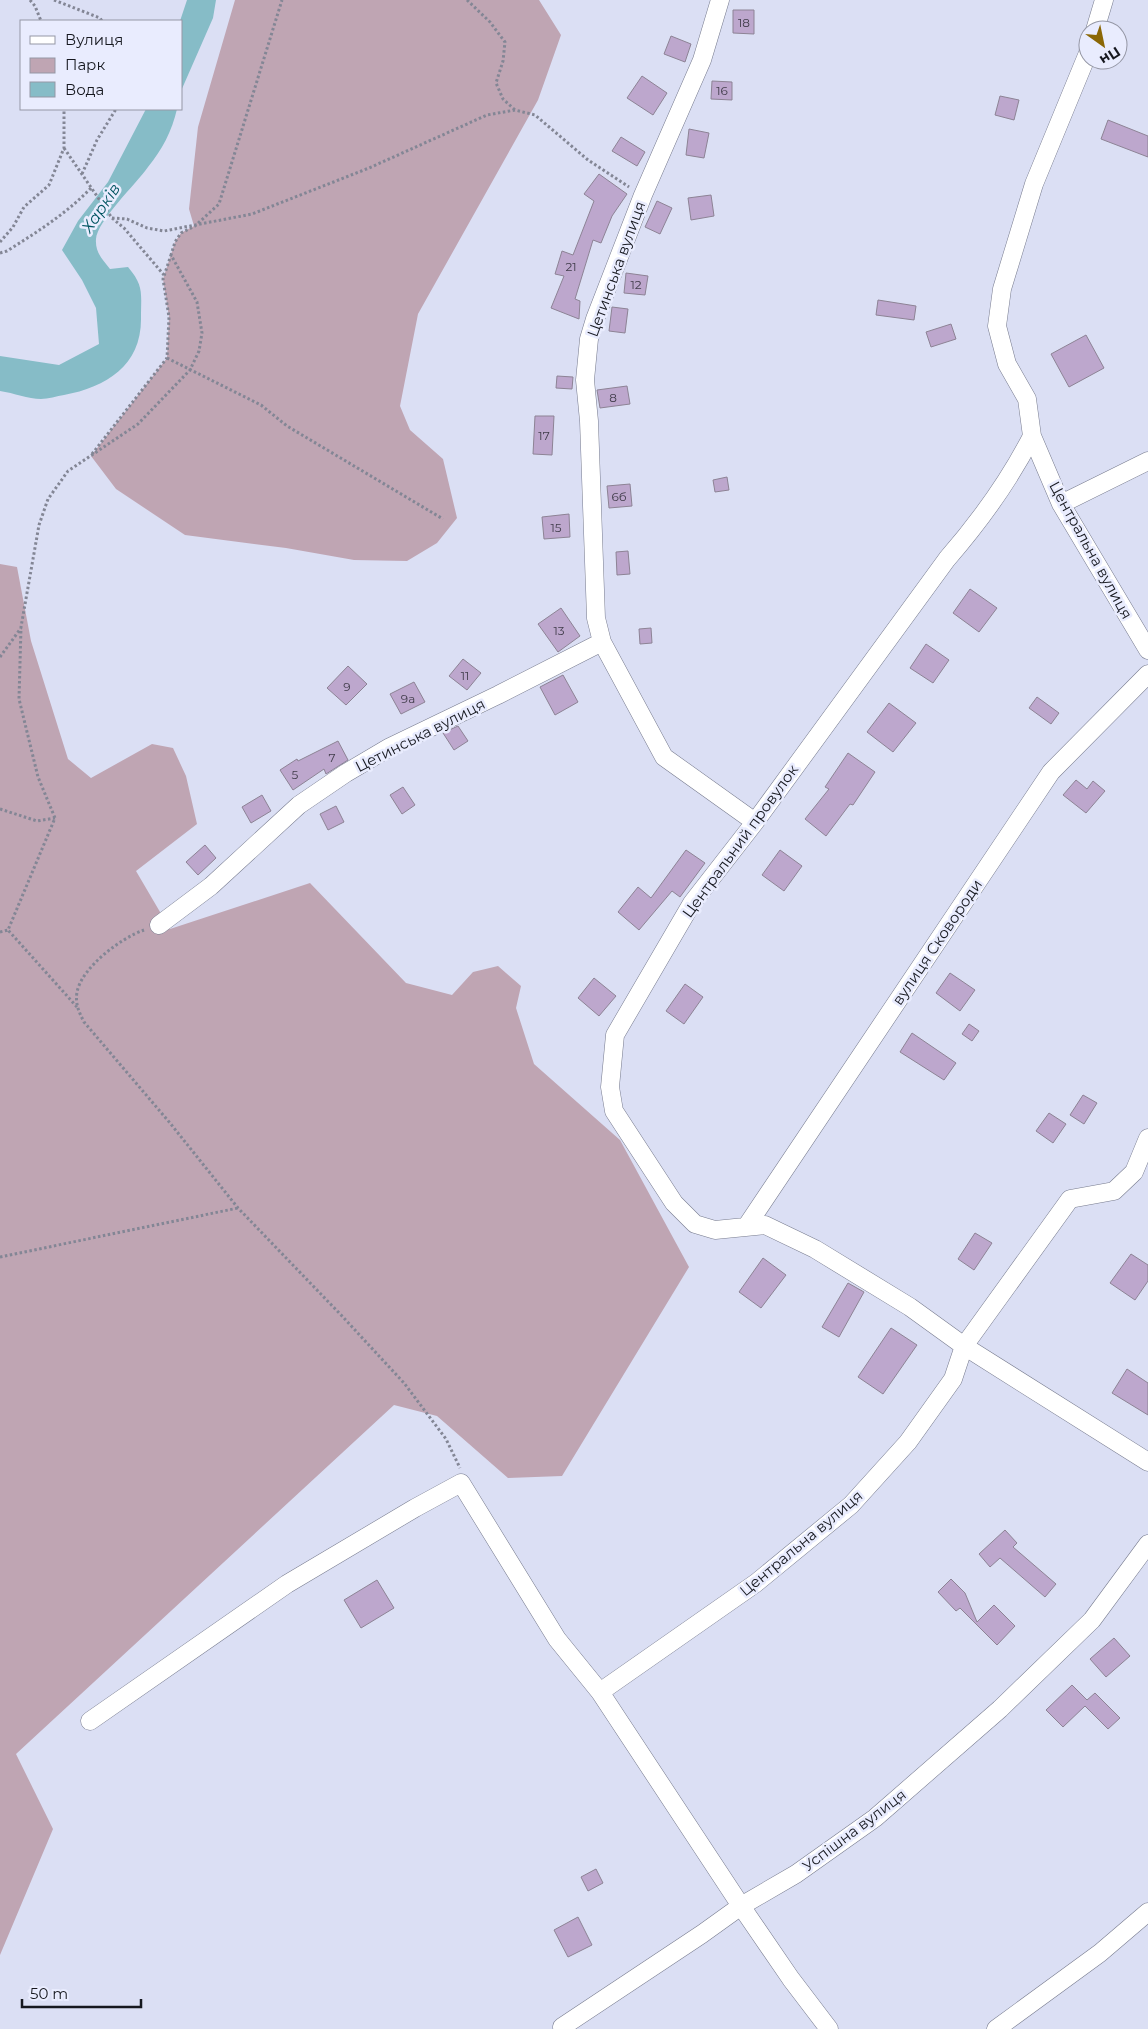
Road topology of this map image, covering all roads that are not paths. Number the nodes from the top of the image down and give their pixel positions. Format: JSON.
{"nodes":[{"id":1,"x":720,"y":0,"type":"edge"},
{"id":2,"x":1104,"y":0,"type":"edge"},
{"id":3,"x":1098,"y":20,"type":"edge"},
{"id":4,"x":1081,"y":70,"type":"edge"},
{"id":5,"x":1032,"y":436,"type":"junction"},
{"id":6,"x":1148,"y":461,"type":"edge"},
{"id":7,"x":1061,"y":504,"type":"junction"},
{"id":8,"x":602,"y":642,"type":"junction"},
{"id":9,"x":1148,"y":650,"type":"edge"},
{"id":10,"x":1148,"y":674,"type":"edge"},
{"id":11,"x":755,"y":822,"type":"junction"},
{"id":12,"x":159,"y":925,"type":"road end"},
{"id":13,"x":1148,"y":1138,"type":"edge"},
{"id":14,"x":746,"y":1228,"type":"junction"},
{"id":15,"x":964,"y":1346,"type":"junction"},
{"id":16,"x":1148,"y":1462,"type":"edge"},
{"id":17,"x":1148,"y":1544,"type":"edge"},
{"id":18,"x":600,"y":1692,"type":"junction"},
{"id":19,"x":90,"y":1721,"type":"dead end"},
{"id":20,"x":741,"y":1906,"type":"junction"},
{"id":21,"x":1148,"y":1912,"type":"edge"},
{"id":22,"x":562,"y":2027,"type":"dead end"},
{"id":23,"x":829,"y":2029,"type":"edge"},
{"id":24,"x":996,"y":2029,"type":"edge"}],
"edges":[{"from":1,"to":8,"type":"street","name":"Цетинська вулиця"},
{"from":2,"to":3,"type":"street"},
{"from":4,"to":5,"type":"street","name":"Центральна вулиця"},
{"from":5,"to":7,"type":"street","name":"Центральна вулиця"},
{"from":5,"to":11,"type":"street","name":"Центральний провулок"},
{"from":6,"to":7,"type":"street"},
{"from":7,"to":9,"type":"street","name":"Центральна вулиця"},
{"from":8,"to":11,"type":"street","name":"Цетинська вулиця"},
{"from":8,"to":12,"type":"street","name":"Цетинська вулиця"},
{"from":10,"to":14,"type":"street","name":"вулиця Сковороди"},
{"from":11,"to":14,"type":"street","name":"Центральний провулок"},
{"from":13,"to":15,"type":"street","name":"Центральна вулиця"},
{"from":14,"to":15,"type":"street","name":"Центральний провулок"},
{"from":15,"to":16,"type":"street","name":"Центральний провулок"},
{"from":15,"to":18,"type":"street","name":"Центральна вулиця"},
{"from":17,"to":20,"type":"street","name":"Успішна вулиця"},
{"from":18,"to":19,"type":"street"},
{"from":18,"to":20,"type":"street"},
{"from":20,"to":22,"type":"street","name":"Успішна вулиця"},
{"from":20,"to":23,"type":"street"},
{"from":21,"to":24,"type":"street"}]}
